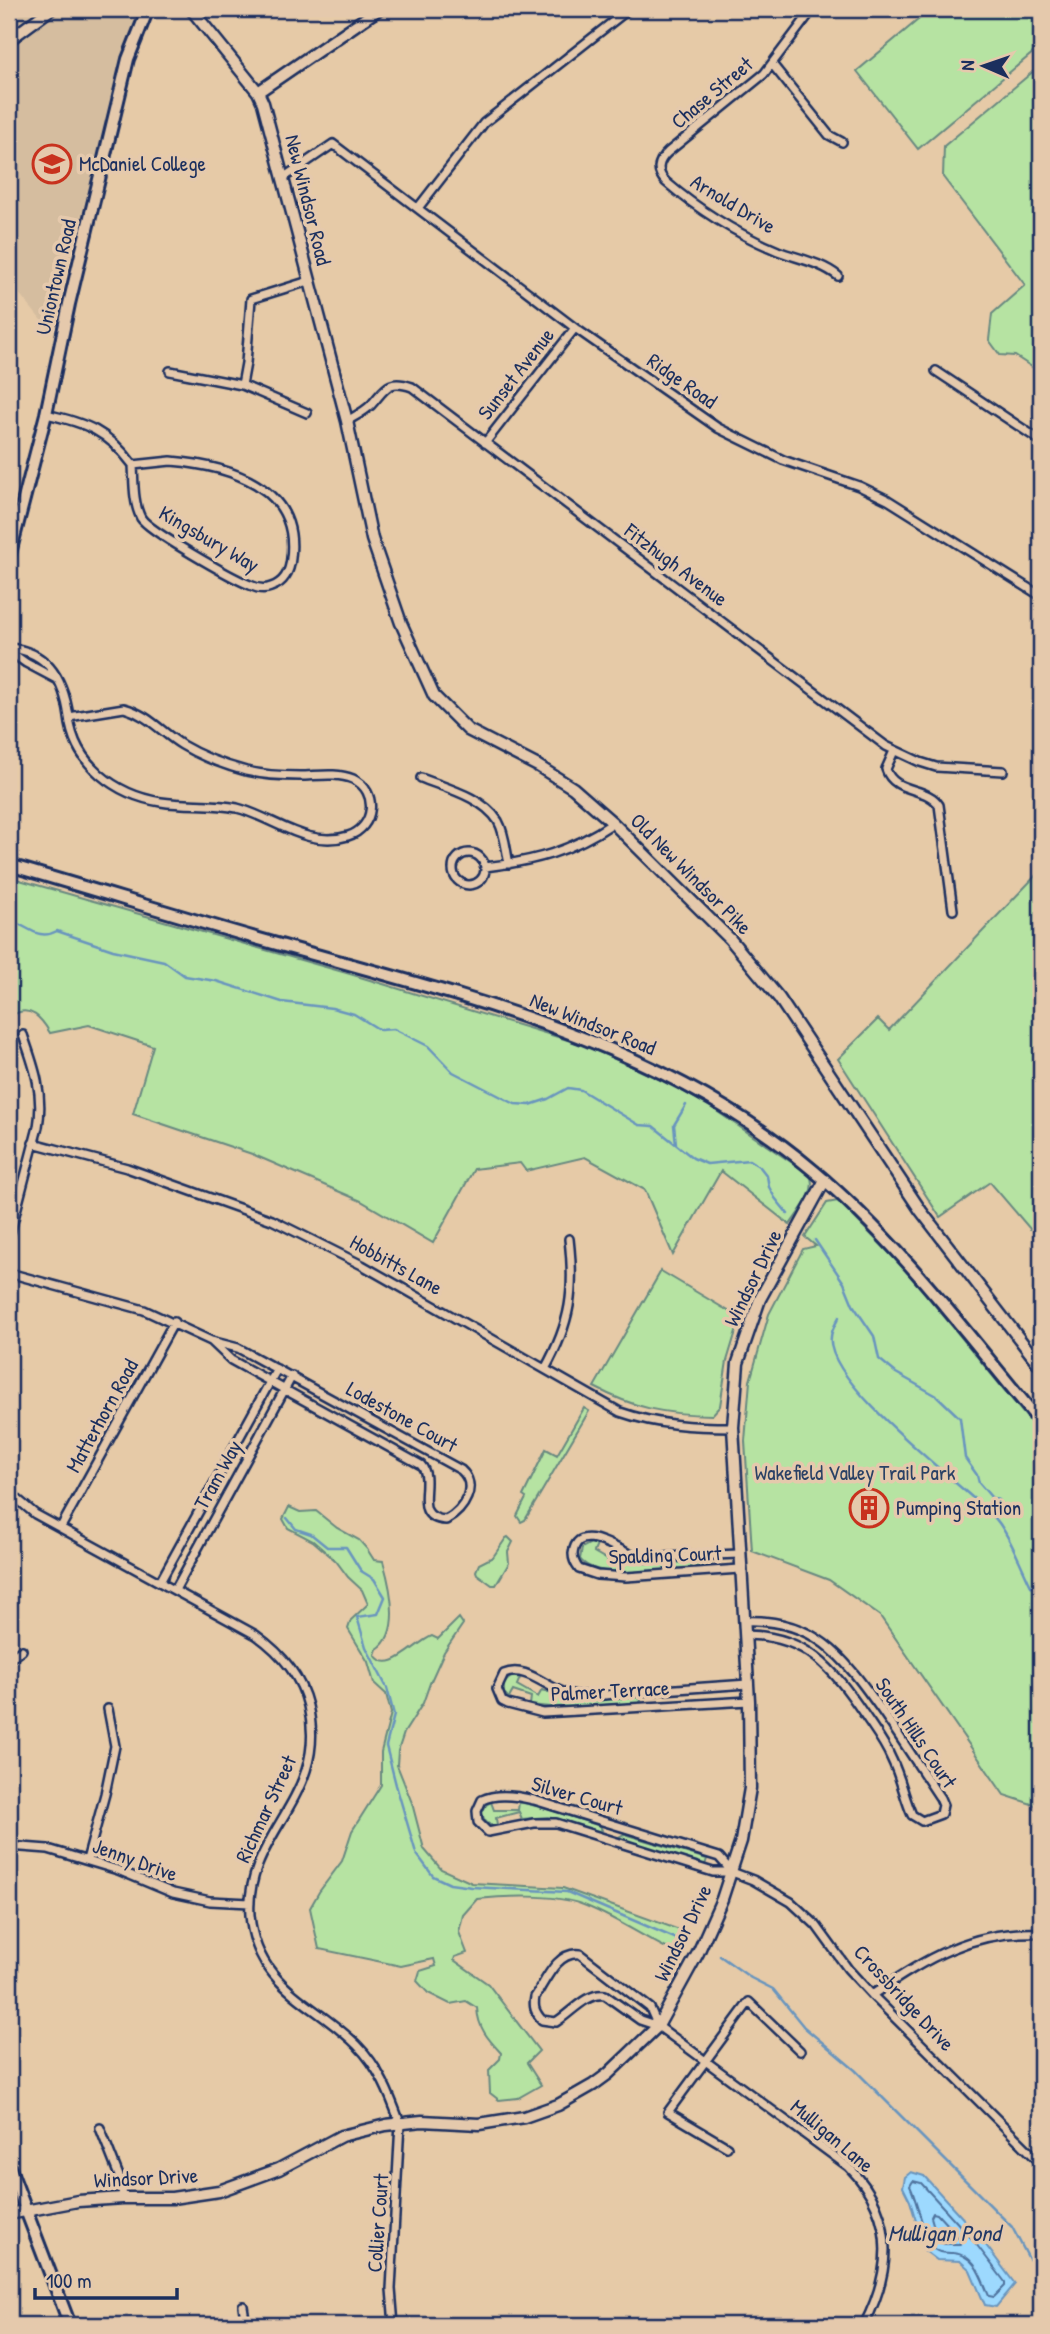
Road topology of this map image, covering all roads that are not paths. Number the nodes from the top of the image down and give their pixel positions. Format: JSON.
{"nodes":[{"id":1,"x":51,"y":9,"type":"edge"},
{"id":2,"x":148,"y":9,"type":"edge"},
{"id":3,"x":191,"y":9,"type":"edge"},
{"id":4,"x":379,"y":9,"type":"edge"},
{"id":5,"x":629,"y":9,"type":"edge"},
{"id":6,"x":813,"y":9,"type":"edge"},
{"id":7,"x":9,"y":40,"type":"edge"},
{"id":8,"x":772,"y":64,"type":"junction"},
{"id":9,"x":258,"y":92,"type":"junction"},
{"id":10,"x":842,"y":142,"type":"dead end"},
{"id":11,"x":658,"y":168,"type":"joint"},
{"id":12,"x":284,"y":178,"type":"junction"},
{"id":13,"x":418,"y":208,"type":"junction"},
{"id":14,"x":838,"y":276,"type":"dead end"},
{"id":15,"x":309,"y":281,"type":"junction"},
{"id":16,"x":575,"y":328,"type":"junction"},
{"id":17,"x":936,"y":371,"type":"dead end"},
{"id":18,"x":170,"y":372,"type":"dead end"},
{"id":19,"x":242,"y":385,"type":"junction"},
{"id":20,"x":307,"y":413,"type":"dead end"},
{"id":21,"x":46,"y":414,"type":"junction"},
{"id":22,"x":347,"y":421,"type":"junction"},
{"id":23,"x":1041,"y":441,"type":"edge"},
{"id":24,"x":485,"y":443,"type":"junction"},
{"id":25,"x":133,"y":465,"type":"junction"},
{"id":26,"x":9,"y":556,"type":"edge"},
{"id":27,"x":1041,"y":596,"type":"edge"},
{"id":28,"x":9,"y":649,"type":"edge"},
{"id":29,"x":69,"y":717,"type":"junction"},
{"id":30,"x":894,"y":751,"type":"junction"},
{"id":31,"x":1003,"y":771,"type":"dead end"},
{"id":32,"x":421,"y":779,"type":"dead end"},
{"id":33,"x":613,"y":823,"type":"junction"},
{"id":34,"x":509,"y":864,"type":"junction"},
{"id":35,"x":9,"y":865,"type":"edge"},
{"id":36,"x":485,"y":867,"type":"junction"},
{"id":37,"x":953,"y":910,"type":"dead end"},
{"id":38,"x":23,"y":1035,"type":"dead end"},
{"id":39,"x":33,"y":1143,"type":"junction"},
{"id":40,"x":825,"y":1180,"type":"junction"},
{"id":41,"x":9,"y":1238,"type":"edge"},
{"id":42,"x":569,"y":1238,"type":"dead end"},
{"id":43,"x":9,"y":1273,"type":"edge"},
{"id":44,"x":174,"y":1322,"type":"junction"},
{"id":45,"x":211,"y":1341,"type":"junction"},
{"id":46,"x":1041,"y":1367,"type":"edge"},
{"id":47,"x":277,"y":1369,"type":"junction"},
{"id":48,"x":545,"y":1369,"type":"junction"},
{"id":49,"x":292,"y":1376,"type":"junction"},
{"id":50,"x":270,"y":1382,"type":"junction"},
{"id":51,"x":285,"y":1391,"type":"junction"},
{"id":52,"x":1041,"y":1423,"type":"edge"},
{"id":53,"x":733,"y":1427,"type":"junction"},
{"id":54,"x":9,"y":1488,"type":"edge"},
{"id":55,"x":61,"y":1527,"type":"junction"},
{"id":56,"x":739,"y":1554,"type":"junction"},
{"id":57,"x":740,"y":1569,"type":"junction"},
{"id":58,"x":160,"y":1582,"type":"junction"},
{"id":59,"x":175,"y":1590,"type":"junction"},
{"id":60,"x":744,"y":1621,"type":"junction"},
{"id":61,"x":746,"y":1635,"type":"junction"},
{"id":62,"x":22,"y":1650,"type":"dead end"},
{"id":63,"x":9,"y":1659,"type":"edge"},
{"id":64,"x":748,"y":1684,"type":"junction"},
{"id":65,"x":750,"y":1701,"type":"junction"},
{"id":66,"x":108,"y":1709,"type":"dead end"},
{"id":67,"x":9,"y":1846,"type":"edge"},
{"id":68,"x":87,"y":1860,"type":"junction"},
{"id":69,"x":732,"y":1872,"type":"junction"},
{"id":70,"x":250,"y":1903,"type":"junction"},
{"id":71,"x":1041,"y":1933,"type":"edge"},
{"id":72,"x":872,"y":1995,"type":"junction"},
{"id":73,"x":658,"y":2026,"type":"junction"},
{"id":74,"x":800,"y":2051,"type":"dead end"},
{"id":75,"x":706,"y":2063,"type":"junction"},
{"id":76,"x":400,"y":2123,"type":"junction"},
{"id":77,"x":100,"y":2128,"type":"dead end"},
{"id":78,"x":727,"y":2147,"type":"dead end"},
{"id":79,"x":1041,"y":2163,"type":"edge"},
{"id":80,"x":9,"y":2165,"type":"edge"},
{"id":81,"x":123,"y":2198,"type":"junction"},
{"id":82,"x":26,"y":2210,"type":"junction"},
{"id":83,"x":9,"y":2214,"type":"edge"},
{"id":84,"x":243,"y":2306,"type":"dead end"},
{"id":85,"x":70,"y":2325,"type":"edge"},
{"id":86,"x":246,"y":2325,"type":"edge"},
{"id":87,"x":394,"y":2325,"type":"edge"},
{"id":88,"x":864,"y":2325,"type":"edge"}],
"edges":[{"from":1,"to":7,"type":"street"},
{"from":2,"to":21,"type":"main road","name":"Uniontown Road"},
{"from":3,"to":9,"type":"street","name":"New Windsor Road"},
{"from":4,"to":9,"type":"street"},
{"from":5,"to":13,"type":"street"},
{"from":6,"to":8,"type":"street","name":"Chase Street"},
{"from":8,"to":10,"type":"street"},
{"from":8,"to":11,"type":"street","name":"Chase Street"},
{"from":9,"to":12,"type":"street","name":"New Windsor Road"},
{"from":11,"to":14,"type":"street","name":"Arnold Drive"},
{"from":12,"to":13,"type":"street","name":"Ridge Road"},
{"from":12,"to":15,"type":"street","name":"New Windsor Road"},
{"from":13,"to":16,"type":"street","name":"Ridge Road"},
{"from":15,"to":19,"type":"street"},
{"from":15,"to":22,"type":"street","name":"New Windsor Road"},
{"from":16,"to":24,"type":"street","name":"Sunset Avenue"},
{"from":16,"to":27,"type":"street","name":"Ridge Road"},
{"from":17,"to":23,"type":"street"},
{"from":18,"to":19,"type":"street"},
{"from":19,"to":20,"type":"street"},
{"from":21,"to":25,"type":"street"},
{"from":21,"to":26,"type":"main road","name":"Uniontown Road"},
{"from":22,"to":24,"type":"street","name":"Fitzhugh Avenue"},
{"from":22,"to":33,"type":"street","name":"Old New Windsor Pike"},
{"from":24,"to":30,"type":"street","name":"Fitzhugh Avenue"},
{"from":25,"to":25,"type":"street","name":"Kingsbury Way"},
{"from":28,"to":29,"type":"street"},
{"from":29,"to":29,"type":"street"},
{"from":30,"to":31,"type":"street","name":"Fitzhugh Avenue"},
{"from":30,"to":37,"type":"street"},
{"from":32,"to":34,"type":"street"},
{"from":33,"to":34,"type":"street"},
{"from":33,"to":46,"type":"street","name":"Old New Windsor Pike"},
{"from":34,"to":36,"type":"street"},
{"from":35,"to":40,"type":"main road","name":"New Windsor Road"},
{"from":36,"to":36,"type":"street"},
{"from":38,"to":39,"type":"street"},
{"from":39,"to":41,"type":"street"},
{"from":39,"to":48,"type":"street","name":"Hobbitts Lane"},
{"from":40,"to":52,"type":"main road","name":"New Windsor Road"},
{"from":40,"to":53,"type":"street","name":"Windsor Drive"},
{"from":42,"to":48,"type":"street"},
{"from":43,"to":44,"type":"street","name":"Lodestone Court"},
{"from":44,"to":45,"type":"street","name":"Lodestone Court"},
{"from":44,"to":55,"type":"street","name":"Matterhorn Road"},
{"from":45,"to":47,"type":"street","name":"Lodestone Court"},
{"from":45,"to":50,"type":"street","name":"Lodestone Court"},
{"from":47,"to":49,"type":"street","name":"Lodestone Court"},
{"from":47,"to":50,"type":"street","name":"Tram Way"},
{"from":48,"to":53,"type":"street","name":"Hobbitts Lane"},
{"from":49,"to":51,"type":"street","name":"Tram Way"},
{"from":49,"to":51,"type":"street","name":"Lodestone Court"},
{"from":50,"to":51,"type":"street","name":"Lodestone Court"},
{"from":50,"to":58,"type":"street","name":"Tram Way"},
{"from":51,"to":59,"type":"street","name":"Tram Way"},
{"from":53,"to":56,"type":"street","name":"Windsor Drive"},
{"from":54,"to":55,"type":"street","name":"Richmar Street"},
{"from":55,"to":58,"type":"street","name":"Richmar Street"},
{"from":56,"to":57,"type":"street","name":"Windsor Drive"},
{"from":56,"to":57,"type":"street","name":"Spalding Court"},
{"from":57,"to":60,"type":"street","name":"Windsor Drive"},
{"from":58,"to":59,"type":"street","name":"Richmar Street"},
{"from":59,"to":70,"type":"street","name":"Richmar Street"},
{"from":60,"to":61,"type":"street","name":"Windsor Drive"},
{"from":60,"to":61,"type":"street","name":"South Hills Court"},
{"from":61,"to":64,"type":"street","name":"Windsor Drive"},
{"from":62,"to":63,"type":"street"},
{"from":64,"to":65,"type":"street","name":"Windsor Drive"},
{"from":64,"to":65,"type":"street","name":"Palmer Terrace"},
{"from":65,"to":69,"type":"street","name":"Windsor Drive"},
{"from":66,"to":68,"type":"street"},
{"from":67,"to":68,"type":"street","name":"Jenny Drive"},
{"from":68,"to":70,"type":"street","name":"Jenny Drive"},
{"from":69,"to":69,"type":"street","name":"Silver Court"},
{"from":69,"to":72,"type":"street","name":"Crossbridge Drive"},
{"from":69,"to":73,"type":"street","name":"Windsor Drive"},
{"from":70,"to":76,"type":"street","name":"Richmar Street"},
{"from":71,"to":72,"type":"street"},
{"from":72,"to":79,"type":"street","name":"Crossbridge Drive"},
{"from":73,"to":73,"type":"street"},
{"from":73,"to":75,"type":"street","name":"Mulligan Lane"},
{"from":73,"to":76,"type":"street","name":"Windsor Drive"},
{"from":74,"to":75,"type":"street"},
{"from":75,"to":78,"type":"street"},
{"from":75,"to":88,"type":"street","name":"Mulligan Lane"},
{"from":76,"to":81,"type":"street","name":"Windsor Drive"},
{"from":76,"to":87,"type":"street","name":"Collier Court"},
{"from":77,"to":81,"type":"street"},
{"from":80,"to":82,"type":"main road"},
{"from":81,"to":82,"type":"street","name":"Windsor Drive"},
{"from":82,"to":83,"type":"street","name":"Windsor Drive"},
{"from":82,"to":85,"type":"main road"},
{"from":84,"to":86,"type":"street"}]}
